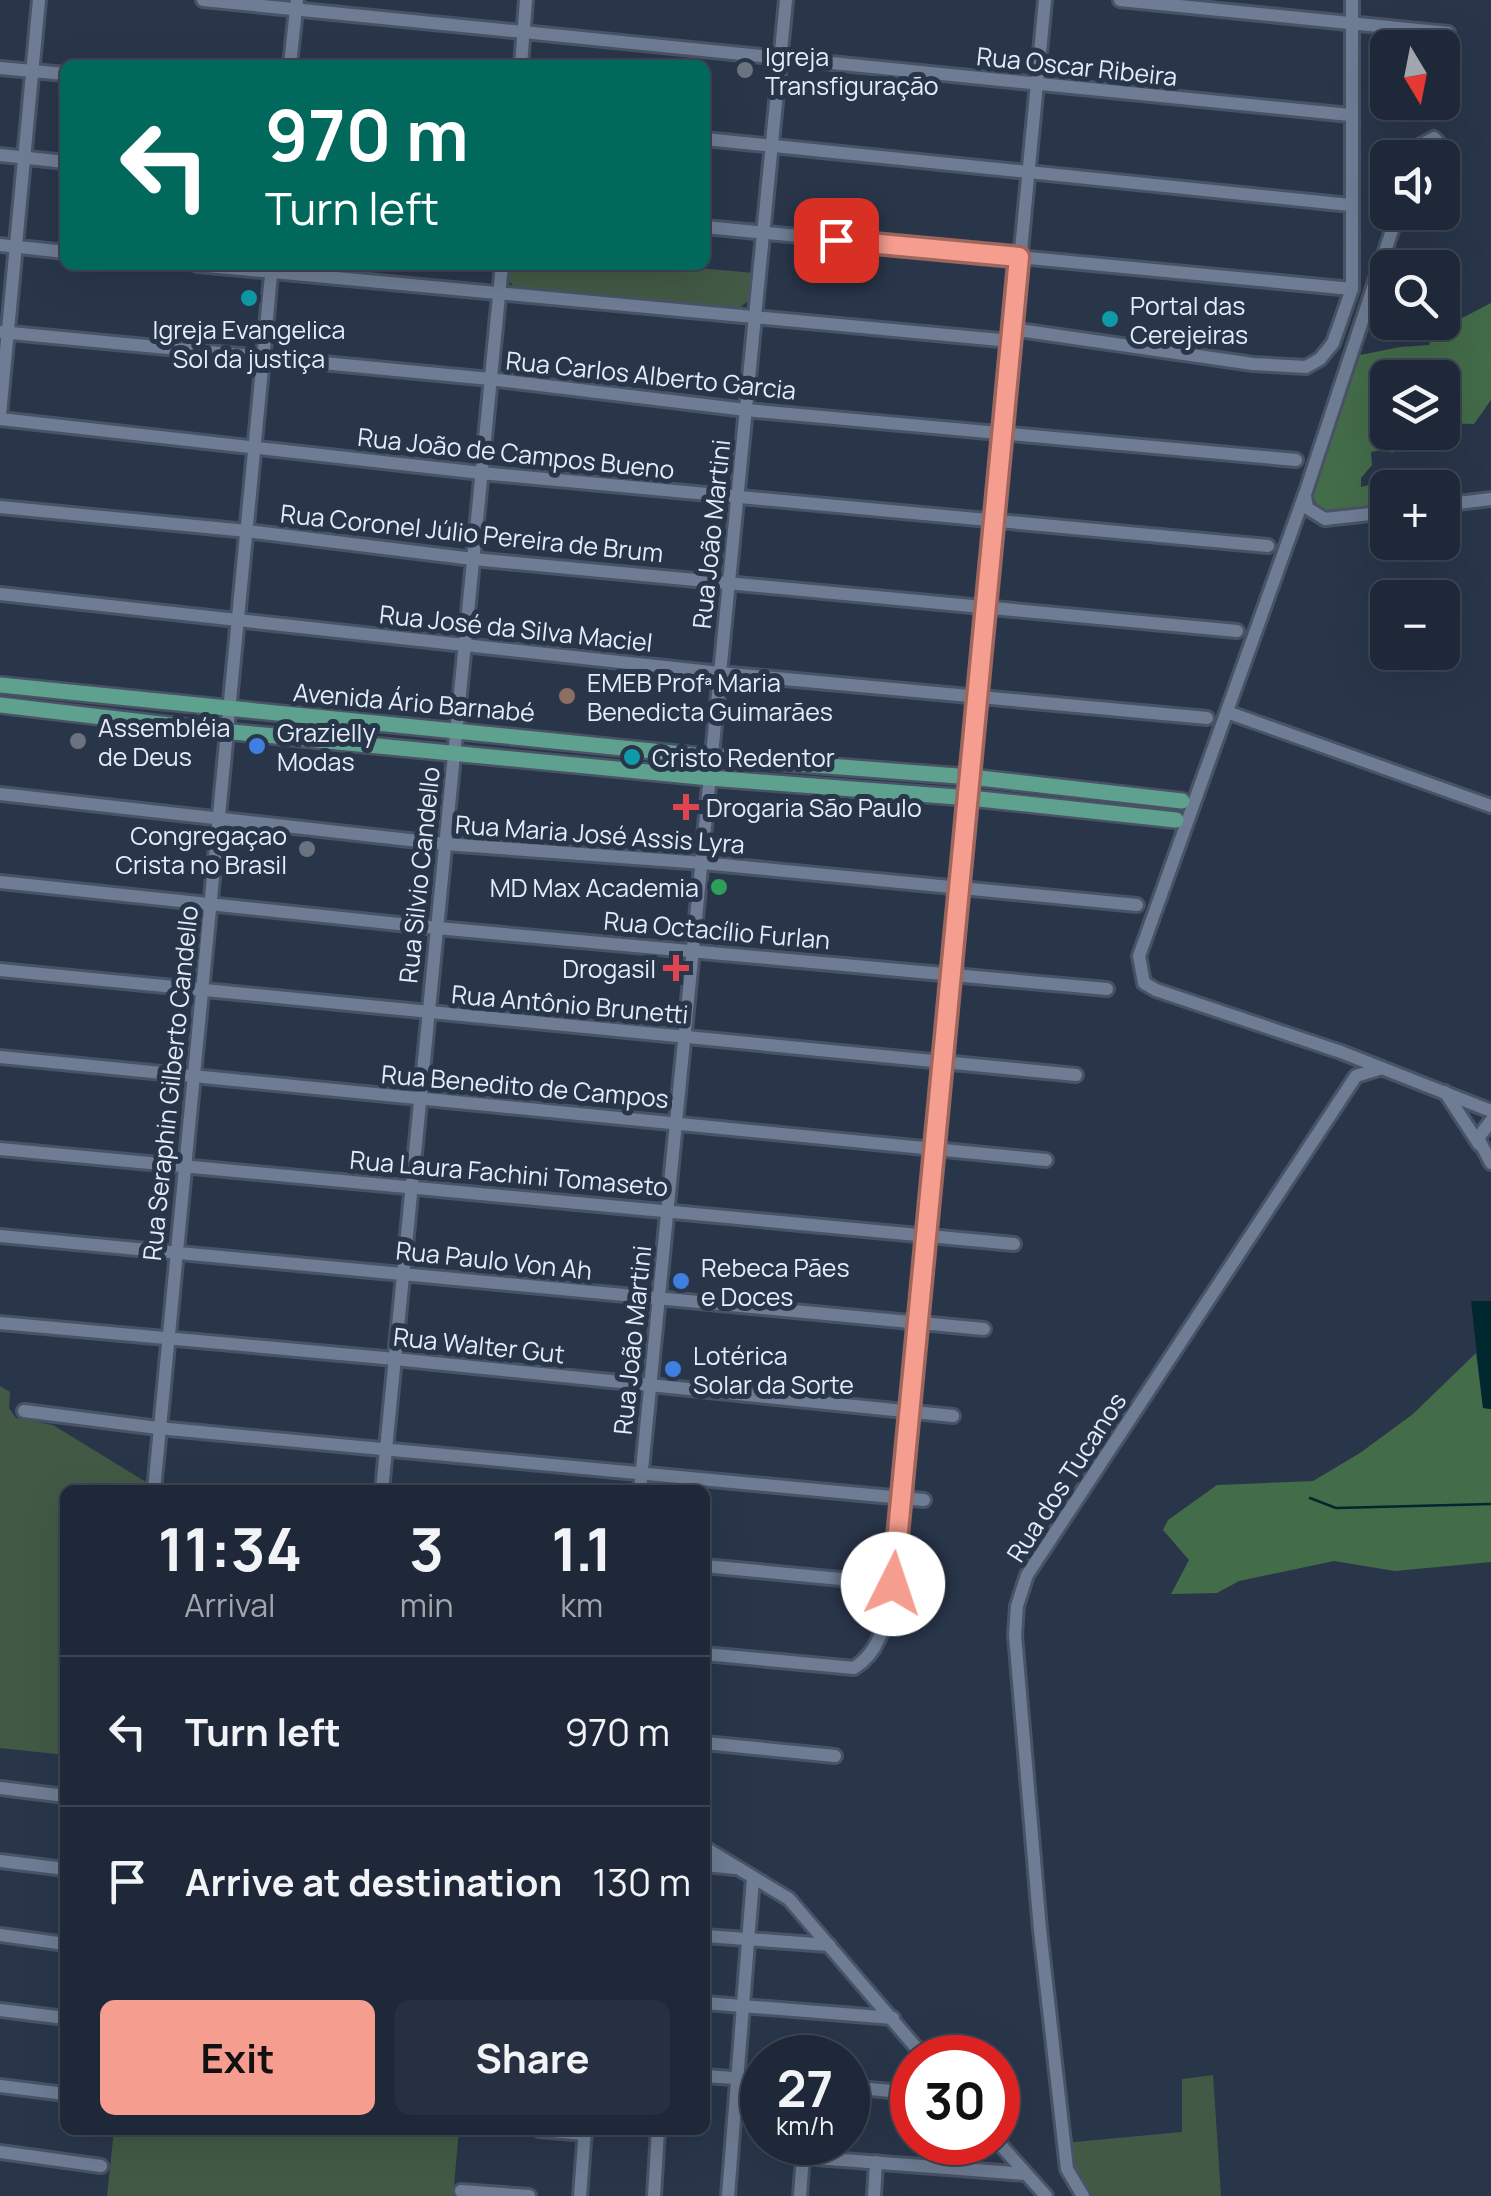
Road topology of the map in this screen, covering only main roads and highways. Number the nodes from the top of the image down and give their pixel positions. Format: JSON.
{"nodes":[{"id":1,"x":0,"y":686,"type":"edge"},
{"id":2,"x":0,"y":705,"type":"edge"},
{"id":3,"x":1138,"y":798,"type":"junction"},
{"id":4,"x":1182,"y":801,"type":"dead end"},
{"id":5,"x":1134,"y":816,"type":"junction"},
{"id":6,"x":1176,"y":820,"type":"dead end"}],
"edges":[{"from":1,"to":3,"type":"main road","name":"Avenida Ário Barnabé"},
{"from":2,"to":5,"type":"main road","name":"Avenida Ário Barnabé"},
{"from":3,"to":4,"type":"main road","name":"Avenida Ário Barnabé"},
{"from":3,"to":5,"type":"main road"},
{"from":5,"to":6,"type":"main road","name":"Avenida Ário Barnabé"}]}
